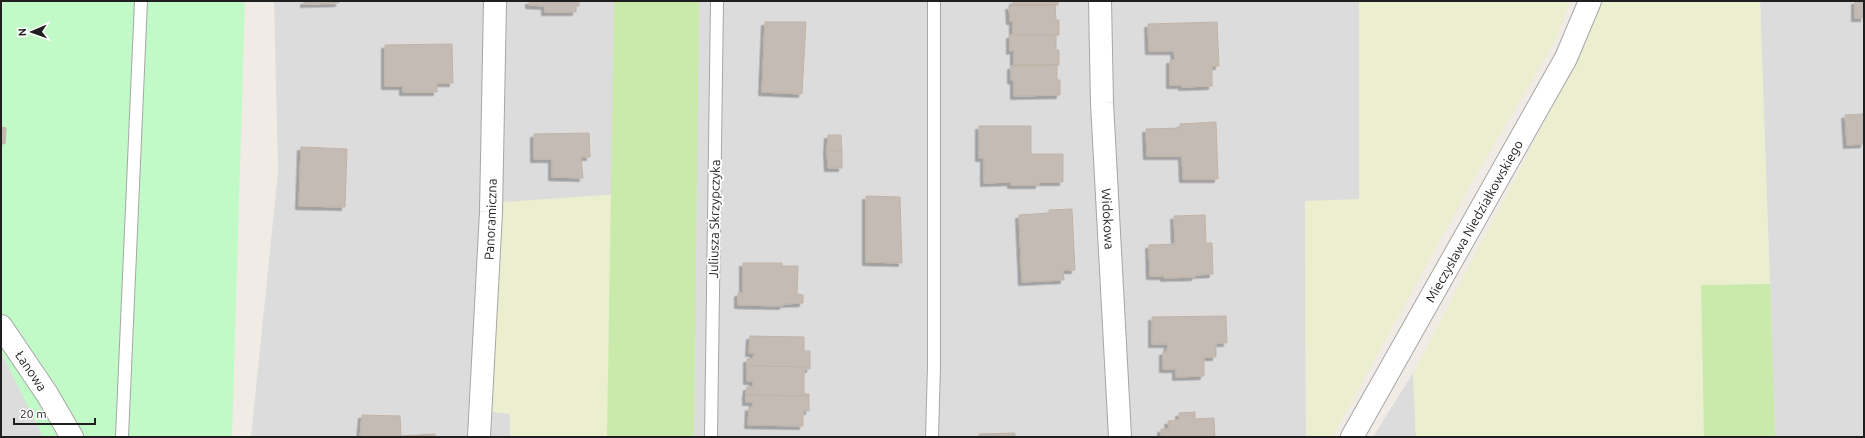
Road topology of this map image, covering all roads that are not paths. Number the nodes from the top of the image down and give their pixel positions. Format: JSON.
{"nodes":[{"id":1,"x":141,"y":1,"type":"edge"},
{"id":2,"x":494,"y":1,"type":"edge"},
{"id":3,"x":717,"y":1,"type":"edge"},
{"id":4,"x":934,"y":1,"type":"edge"},
{"id":5,"x":1100,"y":1,"type":"edge"},
{"id":6,"x":1590,"y":1,"type":"edge"},
{"id":7,"x":1,"y":326,"type":"edge"},
{"id":8,"x":72,"y":437,"type":"edge"},
{"id":9,"x":122,"y":437,"type":"edge"},
{"id":10,"x":479,"y":437,"type":"edge"},
{"id":11,"x":711,"y":437,"type":"edge"},
{"id":12,"x":932,"y":437,"type":"edge"},
{"id":13,"x":1120,"y":437,"type":"edge"},
{"id":14,"x":1352,"y":437,"type":"edge"}],
"edges":[{"from":1,"to":9,"type":"lane"},
{"from":2,"to":10,"type":"street","name":"Panoramiczna"},
{"from":3,"to":11,"type":"lane","name":"Juliusza Skrzypczyka"},
{"from":4,"to":12,"type":"lane"},
{"from":5,"to":13,"type":"street","name":"Widokowa"},
{"from":6,"to":14,"type":"street","name":"Mieczysława Niedziałkowskiego"},
{"from":7,"to":8,"type":"street","name":"Łanowa"}]}
